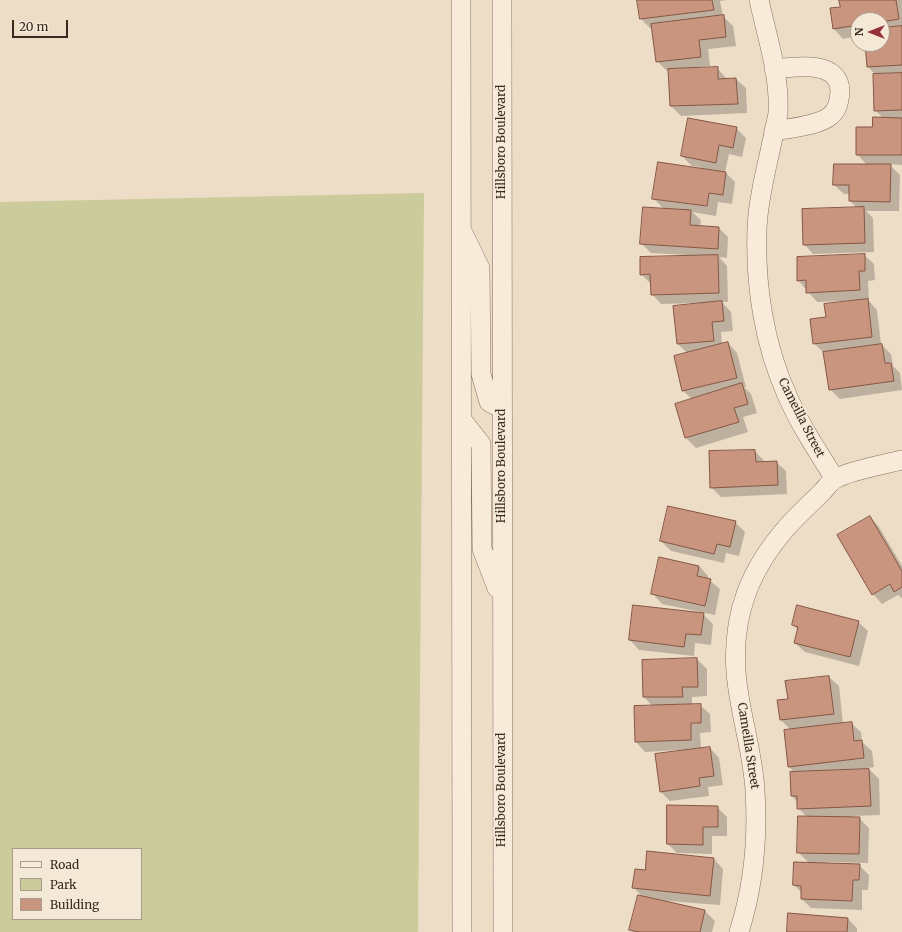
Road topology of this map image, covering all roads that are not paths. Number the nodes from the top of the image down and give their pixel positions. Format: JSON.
{"nodes":[{"id":1,"x":461,"y":0,"type":"edge"},
{"id":2,"x":502,"y":0,"type":"edge"},
{"id":3,"x":759,"y":0,"type":"edge"},
{"id":4,"x":774,"y":69,"type":"junction"},
{"id":5,"x":774,"y":131,"type":"junction"},
{"id":6,"x":461,"y":228,"type":"junction"},
{"id":7,"x":502,"y":409,"type":"junction"},
{"id":8,"x":462,"y":420,"type":"junction"},
{"id":9,"x":902,"y":460,"type":"edge"},
{"id":10,"x":835,"y":479,"type":"junction"},
{"id":11,"x":502,"y":598,"type":"junction"},
{"id":12,"x":462,"y":932,"type":"edge"},
{"id":13,"x":503,"y":932,"type":"edge"},
{"id":14,"x":740,"y":932,"type":"edge"}],
"edges":[{"from":1,"to":6,"type":"street"},
{"from":2,"to":7,"type":"street","name":"Hillsboro Boulevard"},
{"from":3,"to":4,"type":"street","name":"Cameilla Street"},
{"from":4,"to":5,"type":"street","name":"Cameilla Street"},
{"from":4,"to":5,"type":"street"},
{"from":5,"to":10,"type":"street","name":"Cameilla Street"},
{"from":6,"to":7,"type":"street"},
{"from":6,"to":8,"type":"street"},
{"from":7,"to":11,"type":"street","name":"Hillsboro Boulevard"},
{"from":8,"to":11,"type":"street"},
{"from":8,"to":12,"type":"street"},
{"from":9,"to":10,"type":"street"},
{"from":10,"to":14,"type":"street","name":"Cameilla Street"},
{"from":11,"to":13,"type":"street","name":"Hillsboro Boulevard"}]}
